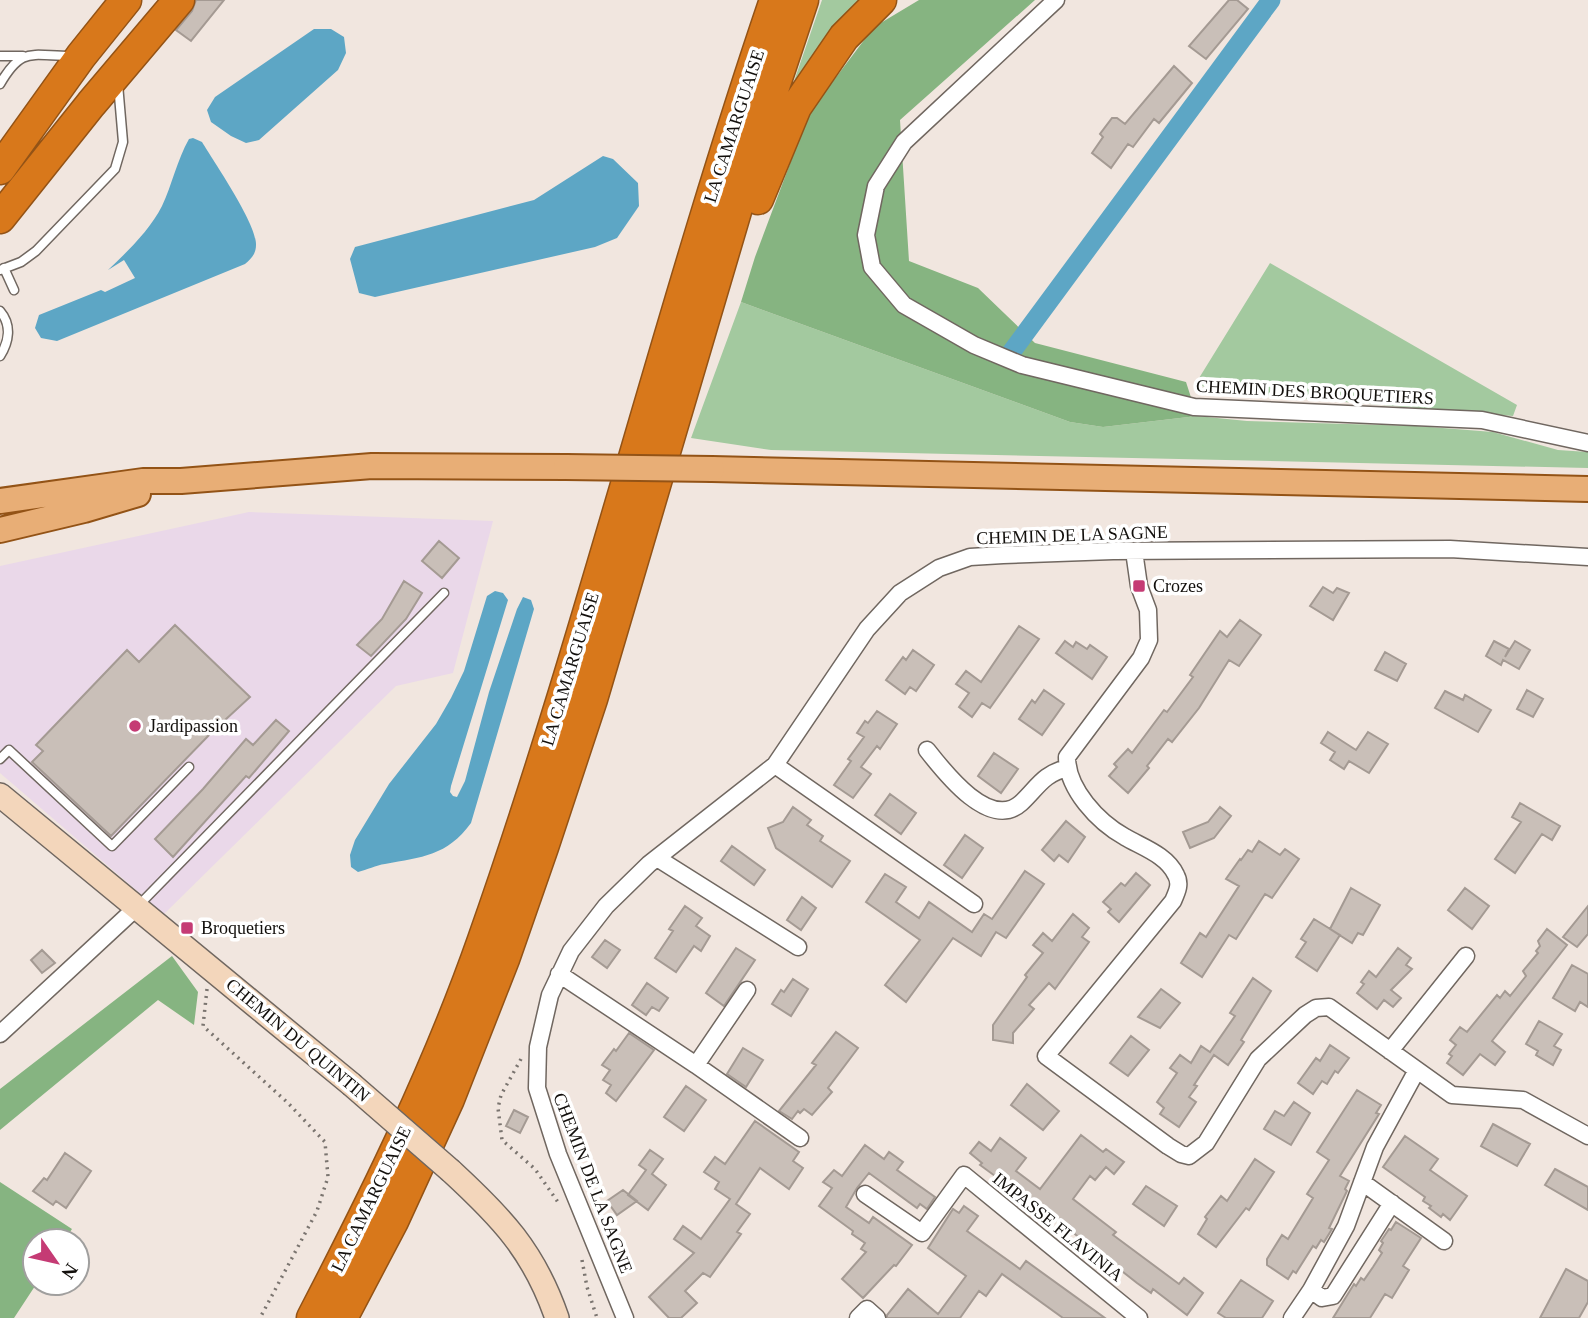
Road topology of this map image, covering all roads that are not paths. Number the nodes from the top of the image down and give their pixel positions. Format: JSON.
{"nodes":[{"id":1,"x":126,"y":0,"type":"edge"},
{"id":2,"x":179,"y":0,"type":"edge"},
{"id":3,"x":755,"y":0,"type":"edge"},
{"id":4,"x":775,"y":0,"type":"edge"},
{"id":5,"x":803,"y":0,"type":"edge"},
{"id":6,"x":881,"y":0,"type":"edge"},
{"id":7,"x":1056,"y":0,"type":"edge"},
{"id":8,"x":23,"y":56,"type":"junction"},
{"id":9,"x":0,"y":57,"type":"edge"},
{"id":10,"x":81,"y":57,"type":"junction"},
{"id":11,"x":117,"y":72,"type":"junction"},
{"id":12,"x":0,"y":84,"type":"edge"},
{"id":13,"x":0,"y":169,"type":"edge"},
{"id":14,"x":0,"y":218,"type":"edge"},
{"id":15,"x":2,"y":269,"type":"edge"},
{"id":16,"x":14,"y":290,"type":"dead end"},
{"id":17,"x":0,"y":311,"type":"edge"},
{"id":18,"x":664,"y":350,"type":"junction"},
{"id":19,"x":0,"y":356,"type":"edge"},
{"id":20,"x":673,"y":421,"type":"junction"},
{"id":21,"x":1588,"y":443,"type":"edge"},
{"id":22,"x":181,"y":481,"type":"junction"},
{"id":23,"x":1588,"y":489,"type":"edge"},
{"id":24,"x":0,"y":501,"type":"edge"},
{"id":25,"x":0,"y":530,"type":"edge"},
{"id":26,"x":1133,"y":551,"type":"junction"},
{"id":27,"x":1588,"y":557,"type":"edge"},
{"id":28,"x":443,"y":593,"type":"dead end"},
{"id":29,"x":928,"y":751,"type":"dead end"},
{"id":30,"x":0,"y":759,"type":"edge"},
{"id":31,"x":775,"y":765,"type":"junction"},
{"id":32,"x":189,"y":767,"type":"dead end"},
{"id":33,"x":1068,"y":768,"type":"junction"},
{"id":34,"x":0,"y":795,"type":"edge"},
{"id":35,"x":657,"y":858,"type":"junction"},
{"id":36,"x":974,"y":904,"type":"dead end"},
{"id":37,"x":137,"y":907,"type":"junction"},
{"id":38,"x":798,"y":947,"type":"dead end"},
{"id":39,"x":1466,"y":957,"type":"dead end"},
{"id":40,"x":559,"y":974,"type":"junction"},
{"id":41,"x":747,"y":990,"type":"dead end"},
{"id":42,"x":0,"y":1034,"type":"edge"},
{"id":43,"x":1390,"y":1051,"type":"junction"},
{"id":44,"x":696,"y":1065,"type":"junction"},
{"id":45,"x":1417,"y":1070,"type":"junction"},
{"id":46,"x":1588,"y":1136,"type":"edge"},
{"id":47,"x":800,"y":1138,"type":"dead end"},
{"id":48,"x":1362,"y":1182,"type":"junction"},
{"id":49,"x":865,"y":1194,"type":"dead end"},
{"id":50,"x":1392,"y":1203,"type":"junction"},
{"id":51,"x":1444,"y":1241,"type":"dead end"},
{"id":52,"x":1311,"y":1290,"type":"junction"},
{"id":53,"x":1135,"y":1317,"type":"edge"},
{"id":54,"x":312,"y":1318,"type":"edge"},
{"id":55,"x":342,"y":1318,"type":"edge"},
{"id":56,"x":557,"y":1318,"type":"edge"},
{"id":57,"x":625,"y":1318,"type":"edge"},
{"id":58,"x":858,"y":1318,"type":"edge"},
{"id":59,"x":877,"y":1318,"type":"edge"},
{"id":60,"x":1292,"y":1318,"type":"edge"}],
"edges":[{"from":1,"to":10,"type":"highway"},
{"from":2,"to":11,"type":"highway"},
{"from":3,"to":18,"type":"highway"},
{"from":4,"to":18,"type":"highway","name":"LA CAMARGUAISE"},
{"from":5,"to":20,"type":"highway","name":"LA CAMARGUAISE"},
{"from":6,"to":20,"type":"highway"},
{"from":7,"to":21,"type":"street","name":"CHEMIN DES BROQUETIERS"},
{"from":8,"to":9,"type":"lane"},
{"from":8,"to":10,"type":"lane"},
{"from":8,"to":12,"type":"lane"},
{"from":10,"to":13,"type":"highway"},
{"from":11,"to":14,"type":"highway"},
{"from":11,"to":15,"type":"lane"},
{"from":15,"to":16,"type":"lane"},
{"from":17,"to":19,"type":"lane"},
{"from":18,"to":54,"type":"highway","name":"LA CAMARGUAISE"},
{"from":20,"to":55,"type":"highway","name":"LA CAMARGUAISE"},
{"from":22,"to":23,"type":"main road","bridge":true},
{"from":22,"to":24,"type":"main road"},
{"from":22,"to":25,"type":"main road"},
{"from":26,"to":27,"type":"street","name":"CHEMIN DE LA SAGNE"},
{"from":26,"to":31,"type":"street","name":"CHEMIN DE LA SAGNE"},
{"from":26,"to":33,"type":"street"},
{"from":28,"to":37,"type":"lane"},
{"from":29,"to":33,"type":"street"},
{"from":30,"to":32,"type":"lane"},
{"from":31,"to":35,"type":"street","name":"CHEMIN DE LA SAGNE"},
{"from":31,"to":36,"type":"street"},
{"from":33,"to":43,"type":"street"},
{"from":34,"to":37,"type":"street","name":"CHEMIN DU QUINTIN"},
{"from":35,"to":38,"type":"street"},
{"from":35,"to":40,"type":"street","name":"CHEMIN DE LA SAGNE"},
{"from":37,"to":42,"type":"street"},
{"from":37,"to":56,"type":"street","name":"CHEMIN DU QUINTIN","bridge":true},
{"from":39,"to":43,"type":"street"},
{"from":40,"to":44,"type":"street"},
{"from":40,"to":57,"type":"street","name":"CHEMIN DE LA SAGNE"},
{"from":41,"to":44,"type":"street"},
{"from":43,"to":45,"type":"street"},
{"from":44,"to":47,"type":"street"},
{"from":45,"to":46,"type":"street"},
{"from":45,"to":48,"type":"street"},
{"from":48,"to":50,"type":"street"},
{"from":48,"to":52,"type":"street"},
{"from":49,"to":53,"type":"street","name":"IMPASSE FLAVINIA"},
{"from":50,"to":51,"type":"street"},
{"from":50,"to":52,"type":"street"},
{"from":52,"to":60,"type":"street"},
{"from":58,"to":59,"type":"street"}]}
